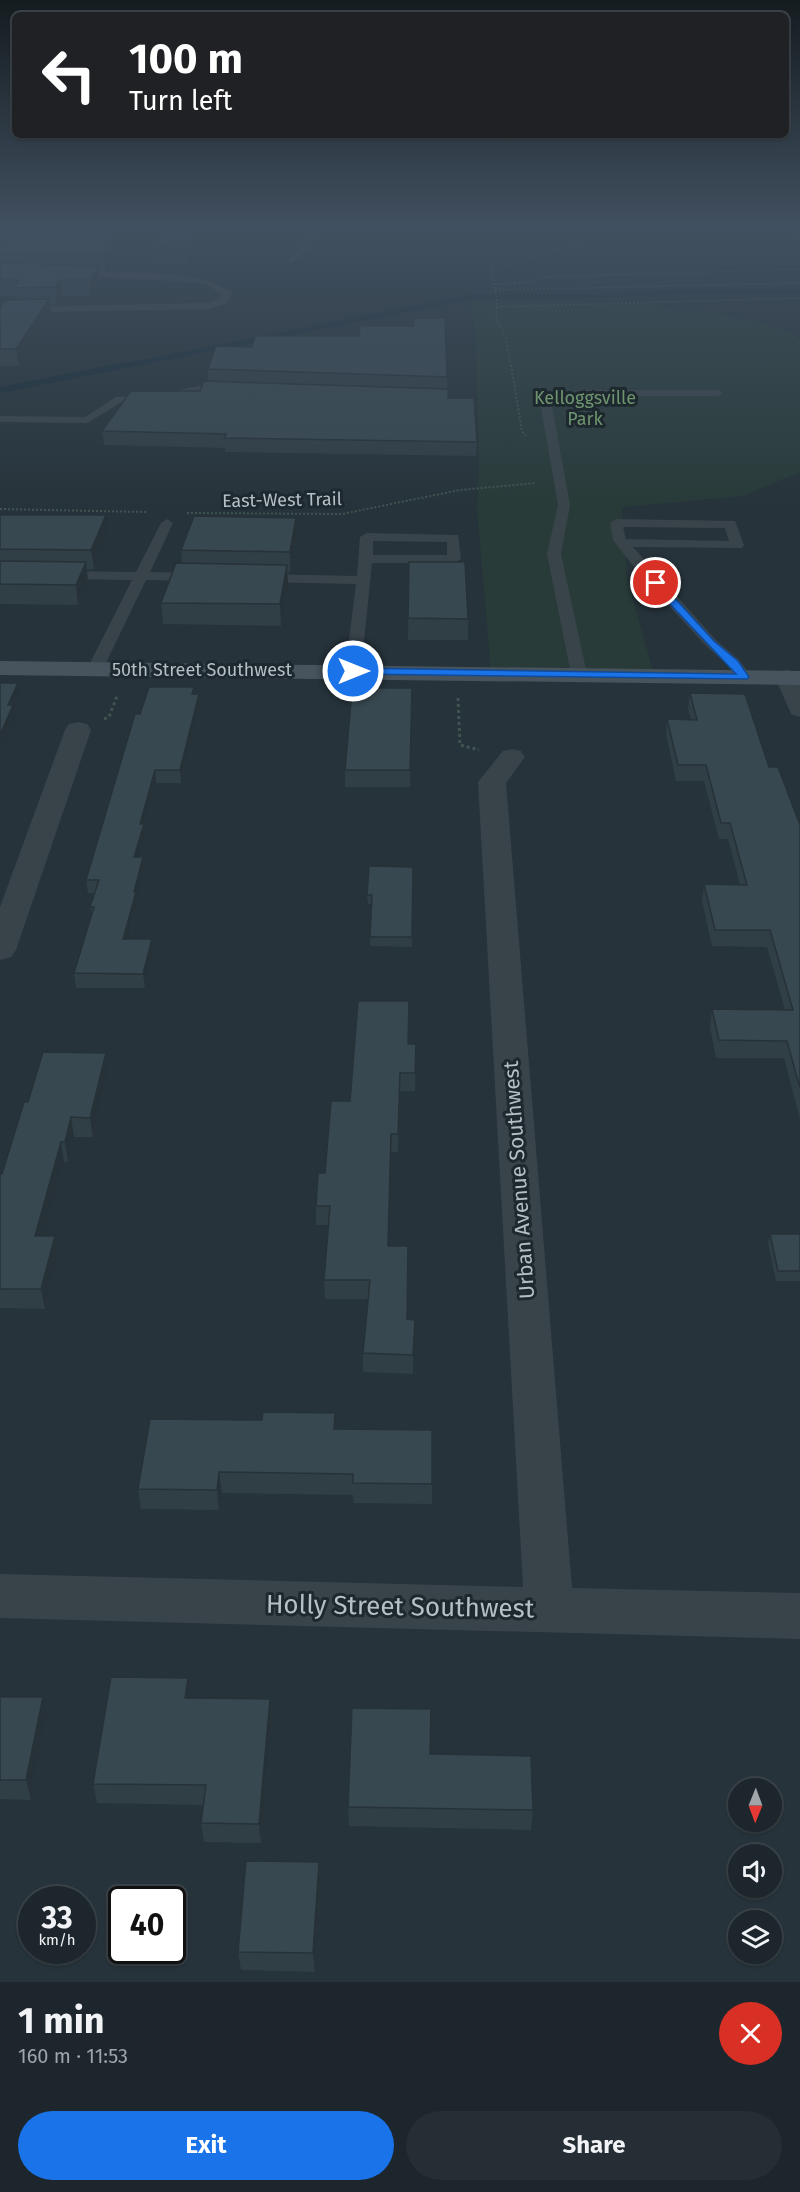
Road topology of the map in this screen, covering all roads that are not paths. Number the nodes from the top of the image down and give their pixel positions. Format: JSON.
{"nodes":[{"id":1,"x":239,"y":390,"type":"edge"},
{"id":2,"x":718,"y":393,"type":"dead end"},
{"id":3,"x":0,"y":419,"type":"edge"},
{"id":4,"x":167,"y":524,"type":"dead end"},
{"id":5,"x":622,"y":543,"type":"junction"},
{"id":6,"x":366,"y":559,"type":"junction"},
{"id":7,"x":47,"y":575,"type":"edge"},
{"id":8,"x":142,"y":576,"type":"junction"},
{"id":9,"x":212,"y":578,"type":"edge"},
{"id":10,"x":247,"y":578,"type":"edge"},
{"id":11,"x":364,"y":580,"type":"junction"},
{"id":12,"x":0,"y":668,"type":"edge"},
{"id":13,"x":95,"y":669,"type":"junction"},
{"id":14,"x":353,"y":671,"type":"junction"},
{"id":15,"x":579,"y":674,"type":"junction"},
{"id":16,"x":744,"y":677,"type":"junction"},
{"id":17,"x":793,"y":677,"type":"edge"},
{"id":18,"x":800,"y":709,"type":"edge"},
{"id":19,"x":78,"y":729,"type":"road end"},
{"id":20,"x":512,"y":757,"type":"road end"},
{"id":21,"x":0,"y":950,"type":"edge"},
{"id":22,"x":0,"y":1596,"type":"edge"},
{"id":23,"x":549,"y":1610,"type":"junction"},
{"id":24,"x":800,"y":1616,"type":"edge"}],
"edges":[{"from":1,"to":3,"type":"lane"},
{"from":2,"to":15,"type":"lane"},
{"from":4,"to":8,"type":"lane"},
{"from":5,"to":5,"type":"lane"},
{"from":5,"to":16,"type":"lane"},
{"from":6,"to":6,"type":"lane"},
{"from":6,"to":11,"type":"lane"},
{"from":7,"to":8,"type":"lane"},
{"from":8,"to":9,"type":"lane"},
{"from":8,"to":13,"type":"lane"},
{"from":10,"to":11,"type":"lane"},
{"from":11,"to":14,"type":"lane"},
{"from":12,"to":13,"type":"street","name":"50th Street Southwest"},
{"from":13,"to":14,"type":"street","name":"50th Street Southwest"},
{"from":14,"to":15,"type":"street","name":"50th Street Southwest"},
{"from":15,"to":16,"type":"street","name":"50th Street Southwest"},
{"from":16,"to":17,"type":"street","name":"50th Street Southwest"},
{"from":17,"to":18,"type":"street"},
{"from":19,"to":21,"type":"street"},
{"from":20,"to":23,"type":"street","name":"Urban Avenue Southwest"},
{"from":22,"to":23,"type":"street","name":"Holly Street Southwest"},
{"from":23,"to":24,"type":"street","name":"Holly Street Southwest"}]}
